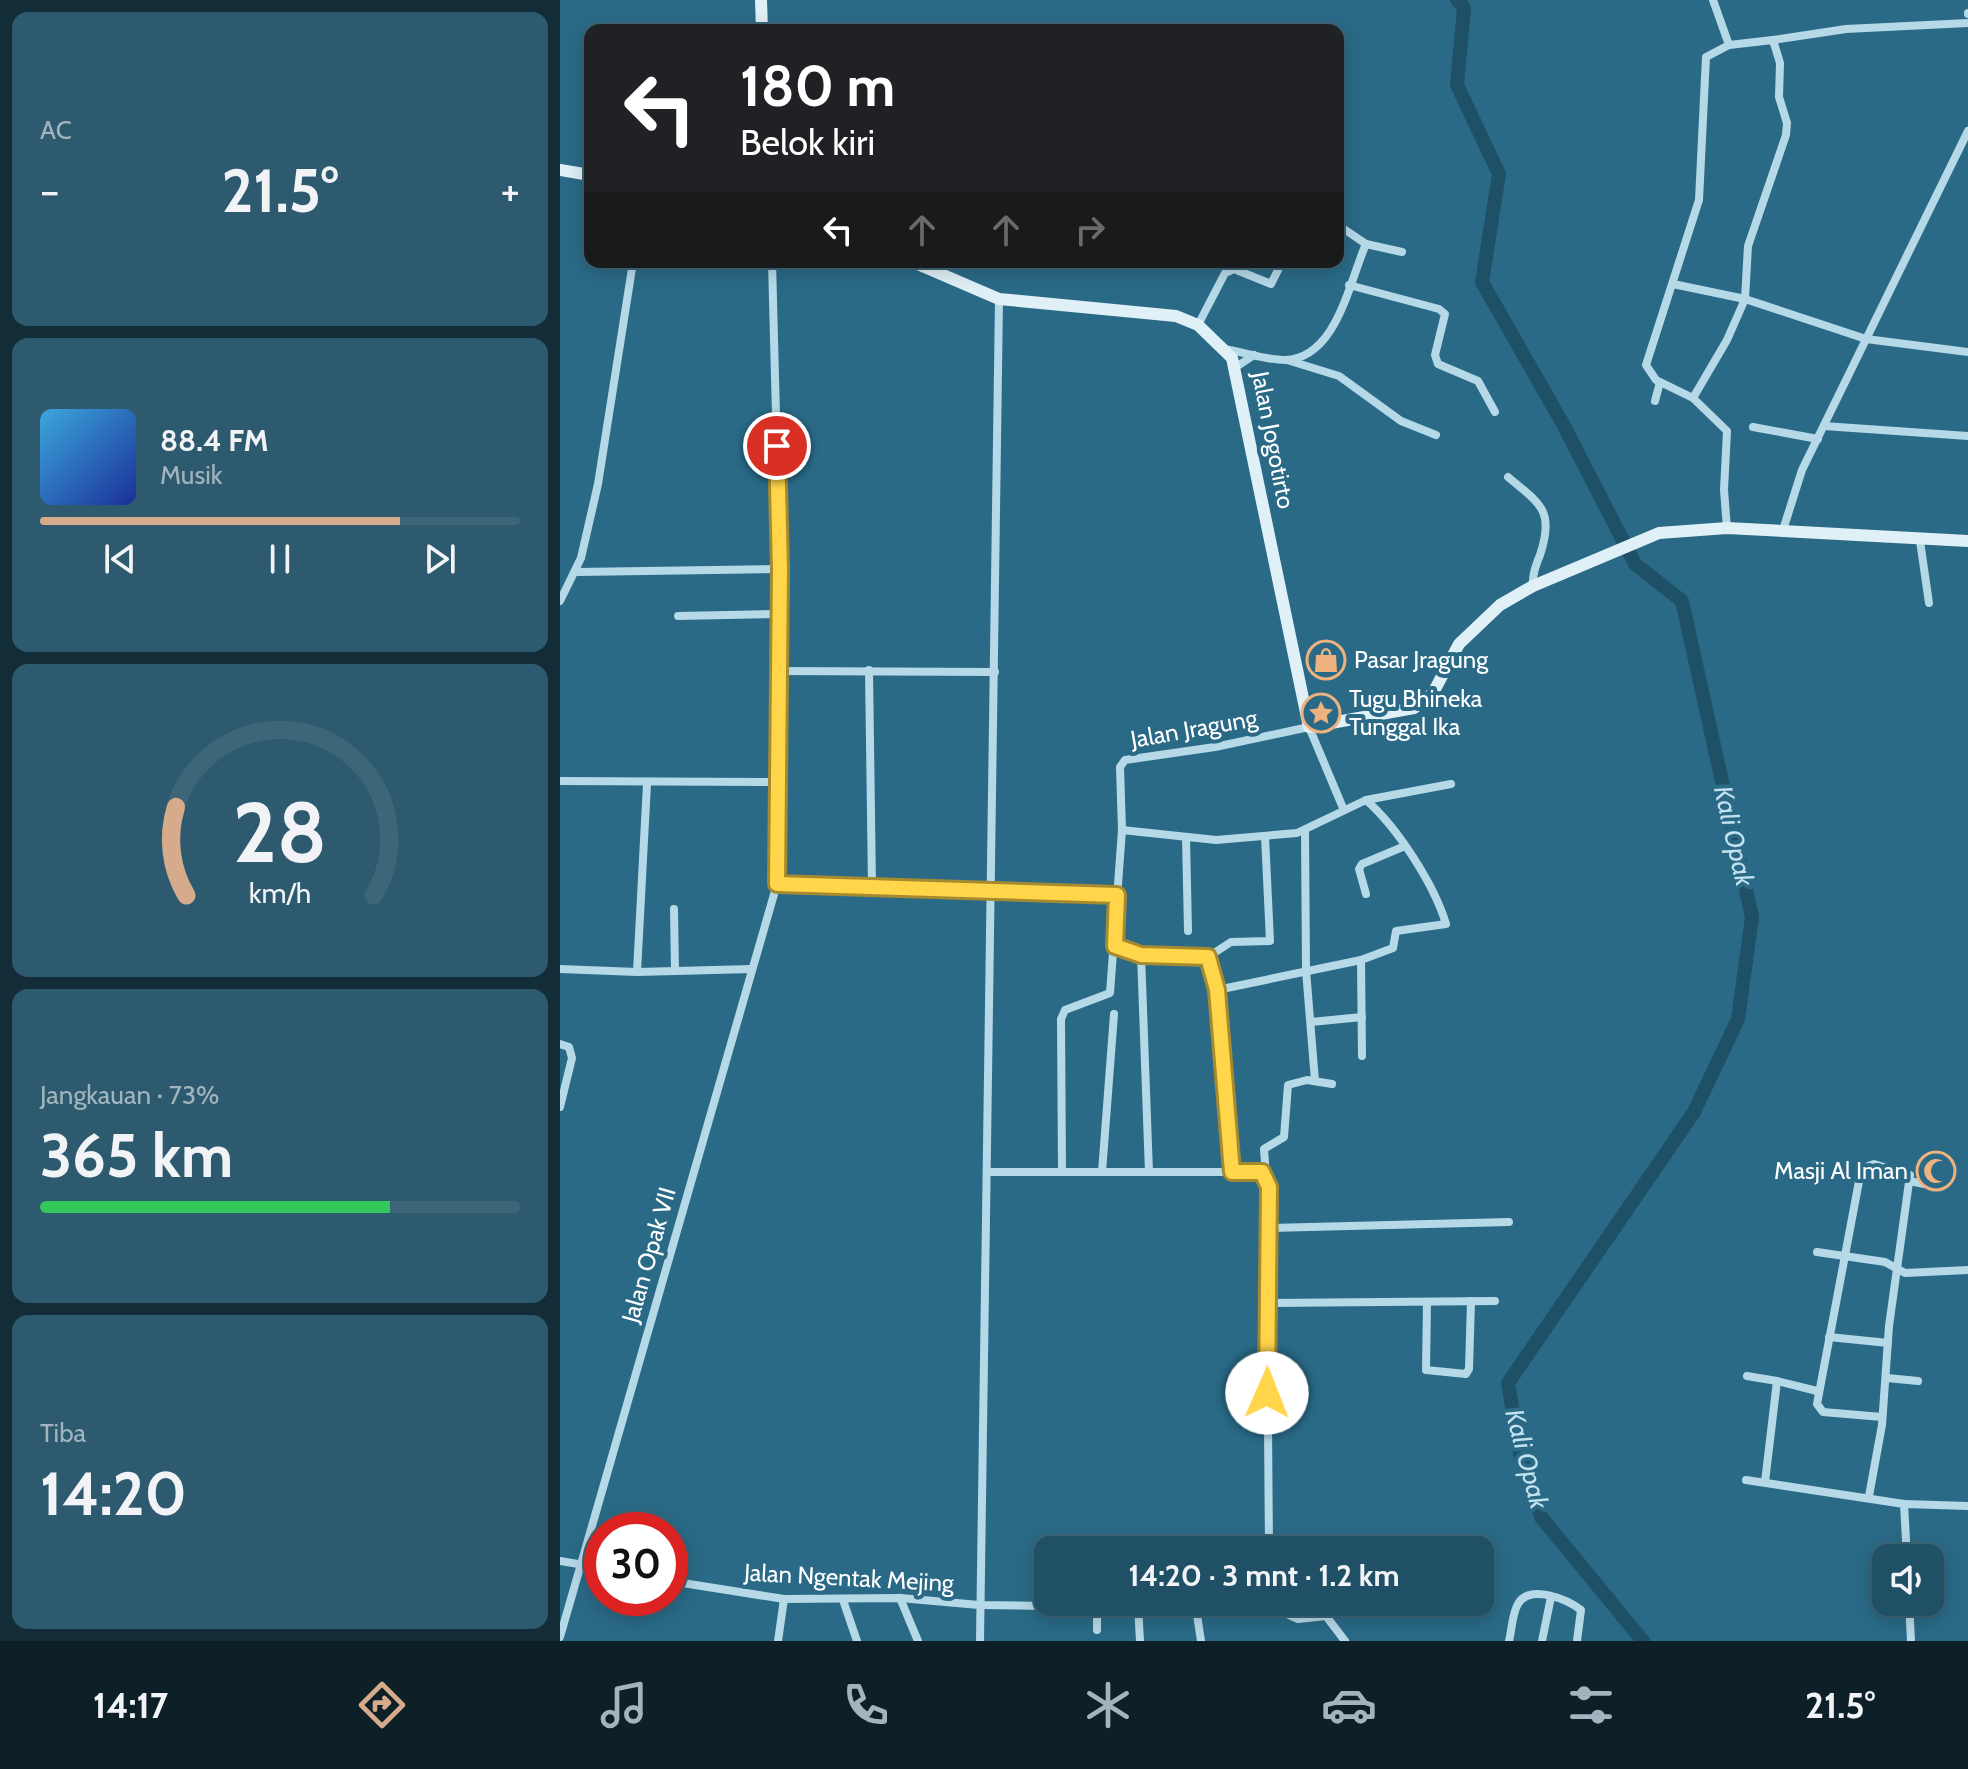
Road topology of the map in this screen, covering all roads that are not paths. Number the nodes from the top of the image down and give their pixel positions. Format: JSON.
{"nodes":[{"id":1,"x":761,"y":0,"type":"edge"},
{"id":2,"x":1713,"y":0,"type":"edge"},
{"id":3,"x":1968,"y":23,"type":"edge"},
{"id":4,"x":762,"y":24,"type":"edge"},
{"id":5,"x":1773,"y":40,"type":"junction"},
{"id":6,"x":1729,"y":45,"type":"junction"},
{"id":7,"x":1968,"y":131,"type":"edge"},
{"id":8,"x":560,"y":170,"type":"edge"},
{"id":9,"x":584,"y":174,"type":"edge"},
{"id":10,"x":1344,"y":229,"type":"edge"},
{"id":11,"x":1366,"y":244,"type":"junction"},
{"id":12,"x":1402,"y":252,"type":"dead end"},
{"id":13,"x":632,"y":268,"type":"edge"},
{"id":14,"x":772,"y":268,"type":"edge"},
{"id":15,"x":927,"y":268,"type":"edge"},
{"id":16,"x":1279,"y":268,"type":"edge"},
{"id":17,"x":1673,"y":284,"type":"junction"},
{"id":18,"x":1349,"y":285,"type":"junction"},
{"id":19,"x":999,"y":299,"type":"junction"},
{"id":20,"x":1745,"y":299,"type":"junction"},
{"id":21,"x":1198,"y":325,"type":"junction"},
{"id":22,"x":1866,"y":339,"type":"junction"},
{"id":23,"x":1223,"y":349,"type":"junction"},
{"id":24,"x":1968,"y":352,"type":"edge"},
{"id":25,"x":1254,"y":355,"type":"junction"},
{"id":26,"x":1287,"y":360,"type":"junction"},
{"id":27,"x":1236,"y":367,"type":"junction"},
{"id":28,"x":1660,"y":382,"type":"junction"},
{"id":29,"x":1693,"y":398,"type":"junction"},
{"id":30,"x":1655,"y":401,"type":"dead end"},
{"id":31,"x":1495,"y":412,"type":"dead end"},
{"id":32,"x":1824,"y":426,"type":"junction"},
{"id":33,"x":1753,"y":427,"type":"dead end"},
{"id":34,"x":1436,"y":435,"type":"dead end"},
{"id":35,"x":1968,"y":436,"type":"edge"},
{"id":36,"x":1818,"y":439,"type":"junction"},
{"id":37,"x":1508,"y":477,"type":"dead end"},
{"id":38,"x":1727,"y":528,"type":"junction"},
{"id":39,"x":1783,"y":530,"type":"junction"},
{"id":40,"x":1920,"y":541,"type":"junction"},
{"id":41,"x":1968,"y":541,"type":"edge"},
{"id":42,"x":780,"y":569,"type":"junction"},
{"id":43,"x":577,"y":572,"type":"junction"},
{"id":44,"x":1533,"y":586,"type":"junction"},
{"id":45,"x":560,"y":601,"type":"edge"},
{"id":46,"x":1929,"y":603,"type":"dead end"},
{"id":47,"x":779,"y":614,"type":"junction"},
{"id":48,"x":678,"y":616,"type":"dead end"},
{"id":49,"x":869,"y":670,"type":"junction"},
{"id":50,"x":778,"y":671,"type":"junction"},
{"id":51,"x":995,"y":672,"type":"junction"},
{"id":52,"x":1309,"y":727,"type":"junction"},
{"id":53,"x":560,"y":781,"type":"edge"},
{"id":54,"x":777,"y":782,"type":"junction"},
{"id":55,"x":647,"y":784,"type":"junction"},
{"id":56,"x":1451,"y":784,"type":"dead end"},
{"id":57,"x":1366,"y":800,"type":"junction"},
{"id":58,"x":1343,"y":808,"type":"junction"},
{"id":59,"x":1122,"y":830,"type":"junction"},
{"id":60,"x":1305,"y":831,"type":"junction"},
{"id":61,"x":1265,"y":836,"type":"junction"},
{"id":62,"x":1186,"y":837,"type":"junction"},
{"id":63,"x":1405,"y":846,"type":"junction"},
{"id":64,"x":777,"y":884,"type":"junction"},
{"id":65,"x":872,"y":887,"type":"junction"},
{"id":66,"x":992,"y":890,"type":"junction"},
{"id":67,"x":1366,"y":894,"type":"dead end"},
{"id":68,"x":1117,"y":895,"type":"junction"},
{"id":69,"x":674,"y":909,"type":"dead end"},
{"id":70,"x":1188,"y":931,"type":"dead end"},
{"id":71,"x":1115,"y":946,"type":"junction"},
{"id":72,"x":1141,"y":955,"type":"junction"},
{"id":73,"x":1208,"y":957,"type":"junction"},
{"id":74,"x":1361,"y":960,"type":"junction"},
{"id":75,"x":560,"y":969,"type":"edge"},
{"id":76,"x":752,"y":969,"type":"junction"},
{"id":77,"x":1306,"y":970,"type":"junction"},
{"id":78,"x":675,"y":971,"type":"junction"},
{"id":79,"x":637,"y":972,"type":"junction"},
{"id":80,"x":1217,"y":990,"type":"junction"},
{"id":81,"x":1114,"y":1014,"type":"dead end"},
{"id":82,"x":1362,"y":1017,"type":"junction"},
{"id":83,"x":1311,"y":1022,"type":"junction"},
{"id":84,"x":560,"y":1044,"type":"edge"},
{"id":85,"x":1362,"y":1056,"type":"dead end"},
{"id":86,"x":1315,"y":1081,"type":"junction"},
{"id":87,"x":1332,"y":1084,"type":"dead end"},
{"id":88,"x":560,"y":1107,"type":"edge"},
{"id":89,"x":988,"y":1172,"type":"junction"},
{"id":90,"x":1062,"y":1172,"type":"junction"},
{"id":91,"x":1102,"y":1172,"type":"junction"},
{"id":92,"x":1149,"y":1172,"type":"junction"},
{"id":93,"x":1232,"y":1172,"type":"junction"},
{"id":94,"x":1266,"y":1177,"type":"junction"},
{"id":95,"x":1909,"y":1181,"type":"junction"},
{"id":96,"x":1940,"y":1187,"type":"dead end"},
{"id":97,"x":1509,"y":1222,"type":"dead end"},
{"id":98,"x":1269,"y":1228,"type":"junction"},
{"id":99,"x":1817,"y":1252,"type":"dead end"},
{"id":100,"x":1847,"y":1258,"type":"junction"},
{"id":101,"x":1897,"y":1267,"type":"junction"},
{"id":102,"x":1968,"y":1270,"type":"edge"},
{"id":103,"x":1471,"y":1301,"type":"junction"},
{"id":104,"x":1495,"y":1301,"type":"dead end"},
{"id":105,"x":1427,"y":1302,"type":"junction"},
{"id":106,"x":1269,"y":1303,"type":"junction"},
{"id":107,"x":1829,"y":1337,"type":"junction"},
{"id":108,"x":1888,"y":1343,"type":"junction"},
{"id":109,"x":1747,"y":1376,"type":"dead end"},
{"id":110,"x":1887,"y":1378,"type":"junction"},
{"id":111,"x":1777,"y":1381,"type":"junction"},
{"id":112,"x":1918,"y":1381,"type":"dead end"},
{"id":113,"x":1817,"y":1391,"type":"junction"},
{"id":114,"x":1882,"y":1417,"type":"junction"},
{"id":115,"x":1746,"y":1480,"type":"dead end"},
{"id":116,"x":1765,"y":1482,"type":"junction"},
{"id":117,"x":1869,"y":1496,"type":"junction"},
{"id":118,"x":1904,"y":1504,"type":"junction"},
{"id":119,"x":1968,"y":1506,"type":"edge"},
{"id":120,"x":1269,"y":1536,"type":"edge"},
{"id":121,"x":1906,"y":1544,"type":"edge"},
{"id":122,"x":560,"y":1561,"type":"edge"},
{"id":123,"x":581,"y":1564,"type":"junction"},
{"id":124,"x":584,"y":1565,"type":"edge"},
{"id":125,"x":688,"y":1584,"type":"edge"},
{"id":126,"x":1551,"y":1597,"type":"junction"},
{"id":127,"x":900,"y":1598,"type":"junction"},
{"id":128,"x":784,"y":1599,"type":"junction"},
{"id":129,"x":843,"y":1600,"type":"junction"},
{"id":130,"x":979,"y":1605,"type":"junction"},
{"id":131,"x":1034,"y":1605,"type":"edge"},
{"id":132,"x":1097,"y":1616,"type":"edge"},
{"id":133,"x":1139,"y":1616,"type":"edge"},
{"id":134,"x":1197,"y":1616,"type":"edge"},
{"id":135,"x":1292,"y":1616,"type":"edge"},
{"id":136,"x":1314,"y":1616,"type":"edge"},
{"id":137,"x":1321,"y":1616,"type":"edge"},
{"id":138,"x":1910,"y":1616,"type":"edge"},
{"id":139,"x":1097,"y":1630,"type":"dead end"},
{"id":140,"x":560,"y":1637,"type":"edge"},
{"id":141,"x":778,"y":1641,"type":"edge"},
{"id":142,"x":857,"y":1641,"type":"edge"},
{"id":143,"x":918,"y":1641,"type":"edge"},
{"id":144,"x":980,"y":1641,"type":"edge"},
{"id":145,"x":1140,"y":1641,"type":"edge"},
{"id":146,"x":1201,"y":1641,"type":"edge"},
{"id":147,"x":1345,"y":1641,"type":"edge"},
{"id":148,"x":1509,"y":1641,"type":"edge"},
{"id":149,"x":1542,"y":1641,"type":"edge"},
{"id":150,"x":1577,"y":1641,"type":"edge"},
{"id":151,"x":1911,"y":1641,"type":"edge"}],
"edges":[{"from":1,"to":4,"type":"street"},
{"from":2,"to":6,"type":"street"},
{"from":3,"to":5,"type":"street"},
{"from":5,"to":6,"type":"street"},
{"from":5,"to":20,"type":"street"},
{"from":6,"to":17,"type":"street"},
{"from":7,"to":22,"type":"street"},
{"from":8,"to":9,"type":"street"},
{"from":10,"to":11,"type":"street"},
{"from":11,"to":12,"type":"street"},
{"from":11,"to":18,"type":"street"},
{"from":13,"to":43,"type":"street"},
{"from":14,"to":42,"type":"street","name":"Jalan Opak VII"},
{"from":15,"to":19,"type":"street","name":"Jalan Jogotirto"},
{"from":16,"to":21,"type":"street"},
{"from":17,"to":20,"type":"street"},
{"from":17,"to":28,"type":"street"},
{"from":18,"to":26,"type":"street"},
{"from":18,"to":31,"type":"street"},
{"from":19,"to":21,"type":"street","name":"Jalan Jogotirto"},
{"from":19,"to":51,"type":"street"},
{"from":20,"to":22,"type":"street"},
{"from":20,"to":29,"type":"street"},
{"from":21,"to":23,"type":"street","name":"Jalan Jogotirto"},
{"from":22,"to":24,"type":"street"},
{"from":22,"to":32,"type":"street"},
{"from":23,"to":25,"type":"street"},
{"from":23,"to":27,"type":"street","name":"Jalan Jogotirto"},
{"from":25,"to":26,"type":"street"},
{"from":25,"to":27,"type":"street"},
{"from":26,"to":34,"type":"street"},
{"from":27,"to":52,"type":"street","name":"Jalan Jogotirto"},
{"from":28,"to":29,"type":"street"},
{"from":28,"to":30,"type":"street"},
{"from":29,"to":38,"type":"street"},
{"from":32,"to":35,"type":"street"},
{"from":32,"to":36,"type":"street"},
{"from":33,"to":36,"type":"street"},
{"from":36,"to":39,"type":"street"},
{"from":37,"to":44,"type":"street"},
{"from":38,"to":39,"type":"street"},
{"from":38,"to":44,"type":"street"},
{"from":39,"to":40,"type":"street"},
{"from":40,"to":41,"type":"street"},
{"from":40,"to":46,"type":"street"},
{"from":42,"to":43,"type":"street"},
{"from":42,"to":47,"type":"street","name":"Jalan Opak VII"},
{"from":43,"to":45,"type":"street"},
{"from":44,"to":52,"type":"street"},
{"from":47,"to":48,"type":"street"},
{"from":47,"to":50,"type":"street","name":"Jalan Opak VII"},
{"from":49,"to":50,"type":"street"},
{"from":49,"to":51,"type":"street"},
{"from":49,"to":65,"type":"street"},
{"from":50,"to":54,"type":"street","name":"Jalan Opak VII"},
{"from":51,"to":66,"type":"street"},
{"from":52,"to":58,"type":"street"},
{"from":52,"to":59,"type":"street","name":"Jalan Jragung"},
{"from":53,"to":55,"type":"street"},
{"from":54,"to":55,"type":"street"},
{"from":54,"to":64,"type":"street","name":"Jalan Opak VII"},
{"from":55,"to":79,"type":"street"},
{"from":56,"to":57,"type":"street"},
{"from":57,"to":58,"type":"street"},
{"from":57,"to":63,"type":"street"},
{"from":58,"to":60,"type":"street"},
{"from":59,"to":62,"type":"street"},
{"from":59,"to":68,"type":"street","name":"Jalan Jragung"},
{"from":60,"to":61,"type":"street"},
{"from":60,"to":77,"type":"street"},
{"from":61,"to":62,"type":"street"},
{"from":61,"to":73,"type":"street"},
{"from":62,"to":70,"type":"street"},
{"from":63,"to":67,"type":"street"},
{"from":63,"to":74,"type":"street"},
{"from":64,"to":65,"type":"street"},
{"from":64,"to":76,"type":"street","name":"Jalan Opak VII"},
{"from":65,"to":66,"type":"street"},
{"from":66,"to":68,"type":"street"},
{"from":66,"to":89,"type":"street"},
{"from":68,"to":71,"type":"street","name":"Jalan Jragung"},
{"from":69,"to":78,"type":"street"},
{"from":71,"to":72,"type":"street"},
{"from":71,"to":90,"type":"street","name":"Jalan Jragung"},
{"from":72,"to":73,"type":"street"},
{"from":72,"to":92,"type":"street"},
{"from":73,"to":80,"type":"street"},
{"from":74,"to":77,"type":"street"},
{"from":74,"to":82,"type":"street"},
{"from":75,"to":79,"type":"street"},
{"from":76,"to":78,"type":"street"},
{"from":76,"to":123,"type":"street","name":"Jalan Opak VII"},
{"from":77,"to":80,"type":"street"},
{"from":77,"to":83,"type":"street"},
{"from":78,"to":79,"type":"street"},
{"from":80,"to":93,"type":"street"},
{"from":81,"to":91,"type":"street"},
{"from":82,"to":83,"type":"street"},
{"from":82,"to":85,"type":"street"},
{"from":83,"to":86,"type":"street"},
{"from":84,"to":88,"type":"street"},
{"from":86,"to":87,"type":"street"},
{"from":86,"to":94,"type":"street"},
{"from":89,"to":90,"type":"street"},
{"from":89,"to":130,"type":"street"},
{"from":90,"to":91,"type":"street"},
{"from":91,"to":92,"type":"street"},
{"from":92,"to":93,"type":"street"},
{"from":93,"to":94,"type":"street"},
{"from":94,"to":98,"type":"street"},
{"from":95,"to":96,"type":"street"},
{"from":95,"to":100,"type":"street"},
{"from":95,"to":101,"type":"street"},
{"from":97,"to":98,"type":"street"},
{"from":98,"to":106,"type":"street"},
{"from":99,"to":100,"type":"street"},
{"from":100,"to":101,"type":"street"},
{"from":100,"to":107,"type":"street"},
{"from":101,"to":102,"type":"street"},
{"from":101,"to":108,"type":"street"},
{"from":103,"to":104,"type":"street"},
{"from":103,"to":105,"type":"street"},
{"from":103,"to":105,"type":"street"},
{"from":105,"to":106,"type":"street"},
{"from":106,"to":120,"type":"street"},
{"from":107,"to":108,"type":"street"},
{"from":107,"to":113,"type":"street"},
{"from":108,"to":110,"type":"street"},
{"from":109,"to":111,"type":"street"},
{"from":110,"to":112,"type":"street"},
{"from":110,"to":114,"type":"street"},
{"from":111,"to":113,"type":"street"},
{"from":111,"to":116,"type":"street"},
{"from":113,"to":114,"type":"street"},
{"from":114,"to":117,"type":"street"},
{"from":115,"to":116,"type":"street"},
{"from":116,"to":117,"type":"street"},
{"from":117,"to":118,"type":"street"},
{"from":118,"to":119,"type":"street"},
{"from":118,"to":121,"type":"street"},
{"from":122,"to":123,"type":"street"},
{"from":123,"to":124,"type":"street"},
{"from":123,"to":140,"type":"street","name":"Jalan Opak VII"},
{"from":125,"to":128,"type":"street","name":"Jalan Ngentak Mejing"},
{"from":126,"to":148,"type":"street"},
{"from":126,"to":149,"type":"street"},
{"from":126,"to":150,"type":"street"},
{"from":127,"to":129,"type":"street","name":"Jalan Ngentak Mejing"},
{"from":127,"to":130,"type":"street","name":"Jalan Ngentak Mejing"},
{"from":127,"to":143,"type":"street"},
{"from":128,"to":129,"type":"street","name":"Jalan Ngentak Mejing"},
{"from":128,"to":141,"type":"street"},
{"from":129,"to":142,"type":"street"},
{"from":130,"to":131,"type":"street","name":"Jalan Ngentak Mejing"},
{"from":130,"to":144,"type":"street"},
{"from":132,"to":139,"type":"street"},
{"from":133,"to":145,"type":"street"},
{"from":134,"to":146,"type":"street"},
{"from":135,"to":136,"type":"street"},
{"from":137,"to":147,"type":"street"},
{"from":138,"to":151,"type":"street"}]}
